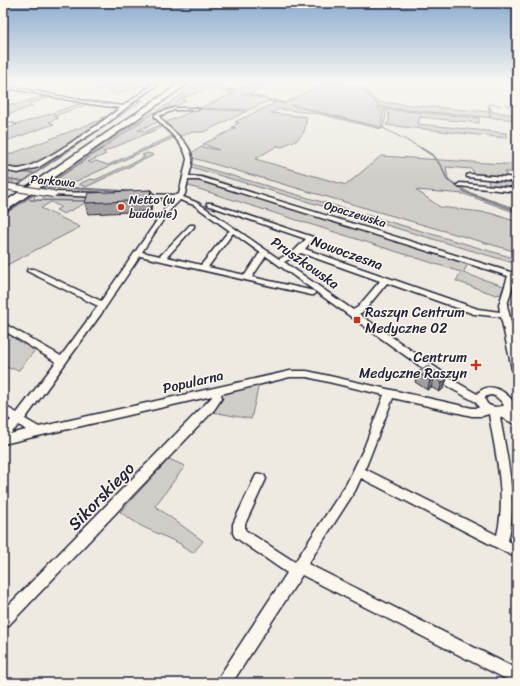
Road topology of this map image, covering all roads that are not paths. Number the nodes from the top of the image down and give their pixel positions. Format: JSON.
{"nodes":[{"id":1,"x":115,"y":114,"type":"edge"},
{"id":2,"x":129,"y":114,"type":"edge"},
{"id":3,"x":135,"y":114,"type":"edge"},
{"id":4,"x":138,"y":114,"type":"edge"},
{"id":5,"x":146,"y":114,"type":"edge"},
{"id":6,"x":159,"y":114,"type":"edge"},
{"id":7,"x":113,"y":130,"type":"junction"},
{"id":8,"x":3,"y":168,"type":"edge"},
{"id":9,"x":470,"y":176,"type":"dead end"},
{"id":10,"x":186,"y":178,"type":"junction"},
{"id":11,"x":517,"y":180,"type":"edge"},
{"id":12,"x":460,"y":185,"type":"dead end"},
{"id":13,"x":4,"y":186,"type":"edge"},
{"id":14,"x":517,"y":190,"type":"edge"},
{"id":15,"x":105,"y":195,"type":"edge"},
{"id":16,"x":133,"y":195,"type":"edge"},
{"id":17,"x":179,"y":197,"type":"junction"},
{"id":18,"x":3,"y":200,"type":"edge"},
{"id":19,"x":209,"y":204,"type":"dead end"},
{"id":20,"x":3,"y":208,"type":"edge"},
{"id":21,"x":192,"y":226,"type":"dead end"},
{"id":22,"x":230,"y":233,"type":"dead end"},
{"id":23,"x":300,"y":250,"type":"junction"},
{"id":24,"x":138,"y":253,"type":"junction"},
{"id":25,"x":262,"y":256,"type":"dead end"},
{"id":26,"x":161,"y":258,"type":"junction"},
{"id":27,"x":278,"y":262,"type":"junction"},
{"id":28,"x":203,"y":268,"type":"junction"},
{"id":29,"x":31,"y":271,"type":"dead end"},
{"id":30,"x":515,"y":275,"type":"edge"},
{"id":31,"x":247,"y":278,"type":"junction"},
{"id":32,"x":385,"y":280,"type":"junction"},
{"id":33,"x":311,"y":293,"type":"dead end"},
{"id":34,"x":103,"y":306,"type":"junction"},
{"id":35,"x":353,"y":314,"type":"junction"},
{"id":36,"x":505,"y":315,"type":"junction"},
{"id":37,"x":3,"y":326,"type":"edge"},
{"id":38,"x":62,"y":361,"type":"junction"},
{"id":39,"x":517,"y":369,"type":"edge"},
{"id":40,"x":216,"y":391,"type":"junction"},
{"id":41,"x":390,"y":393,"type":"junction"},
{"id":42,"x":482,"y":396,"type":"junction"},
{"id":43,"x":511,"y":402,"type":"edge"},
{"id":44,"x":3,"y":409,"type":"edge"},
{"id":45,"x":494,"y":411,"type":"junction"},
{"id":46,"x":517,"y":414,"type":"edge"},
{"id":47,"x":19,"y":419,"type":"junction"},
{"id":48,"x":517,"y":421,"type":"edge"},
{"id":49,"x":37,"y":432,"type":"junction"},
{"id":50,"x":3,"y":434,"type":"edge"},
{"id":51,"x":3,"y":440,"type":"edge"},
{"id":52,"x":359,"y":472,"type":"junction"},
{"id":53,"x":260,"y":479,"type":"dead end"},
{"id":54,"x":501,"y":544,"type":"junction"},
{"id":55,"x":517,"y":552,"type":"edge"},
{"id":56,"x":298,"y":568,"type":"junction"},
{"id":57,"x":3,"y":621,"type":"edge"},
{"id":58,"x":517,"y":677,"type":"edge"},
{"id":59,"x":223,"y":683,"type":"edge"}],
"edges":[{"from":1,"to":8,"type":"street"},
{"from":2,"to":7,"type":"highway"},
{"from":3,"to":7,"type":"highway"},
{"from":4,"to":7,"type":"highway"},
{"from":5,"to":7,"type":"highway"},
{"from":6,"to":10,"type":"street"},
{"from":7,"to":18,"type":"highway"},
{"from":7,"to":20,"type":"highway"},
{"from":9,"to":11,"type":"street"},
{"from":10,"to":17,"type":"street"},
{"from":10,"to":30,"type":"street","name":"Opaczewska"},
{"from":12,"to":14,"type":"street"},
{"from":13,"to":15,"type":"street","name":"Parkowa","bridge":true},
{"from":16,"to":17,"type":"street","name":"Pruszkowska"},
{"from":17,"to":24,"type":"street"},
{"from":17,"to":27,"type":"street","name":"Pruszkowska"},
{"from":19,"to":23,"type":"street","name":"Nowoczesna"},
{"from":21,"to":26,"type":"street"},
{"from":22,"to":28,"type":"street"},
{"from":23,"to":27,"type":"street"},
{"from":23,"to":32,"type":"street","name":"Nowoczesna"},
{"from":24,"to":26,"type":"street"},
{"from":24,"to":34,"type":"street"},
{"from":25,"to":31,"type":"street"},
{"from":26,"to":28,"type":"street"},
{"from":27,"to":35,"type":"street","name":"Pruszkowska"},
{"from":28,"to":31,"type":"street"},
{"from":29,"to":34,"type":"street"},
{"from":30,"to":36,"type":"street"},
{"from":31,"to":33,"type":"street"},
{"from":32,"to":35,"type":"street"},
{"from":32,"to":36,"type":"street","name":"Nowoczesna"},
{"from":34,"to":38,"type":"street"},
{"from":35,"to":42,"type":"street","name":"Pruszkowska"},
{"from":36,"to":39,"type":"street"},
{"from":37,"to":38,"type":"street"},
{"from":38,"to":47,"type":"street"},
{"from":40,"to":41,"type":"street","name":"Popularna"},
{"from":40,"to":49,"type":"street","name":"Popularna"},
{"from":40,"to":57,"type":"street","name":"Sikorskiego"},
{"from":41,"to":45,"type":"street","name":"Popularna"},
{"from":41,"to":52,"type":"street"},
{"from":42,"to":43,"type":"street"},
{"from":42,"to":45,"type":"street"},
{"from":43,"to":45,"type":"street"},
{"from":43,"to":46,"type":"street"},
{"from":44,"to":47,"type":"street"},
{"from":45,"to":48,"type":"street"},
{"from":45,"to":54,"type":"street"},
{"from":47,"to":49,"type":"street"},
{"from":47,"to":50,"type":"street"},
{"from":49,"to":51,"type":"street","name":"Popularna"},
{"from":52,"to":54,"type":"street"},
{"from":52,"to":56,"type":"street"},
{"from":53,"to":56,"type":"street"},
{"from":54,"to":55,"type":"street"},
{"from":56,"to":58,"type":"street"},
{"from":56,"to":59,"type":"street"}]}
